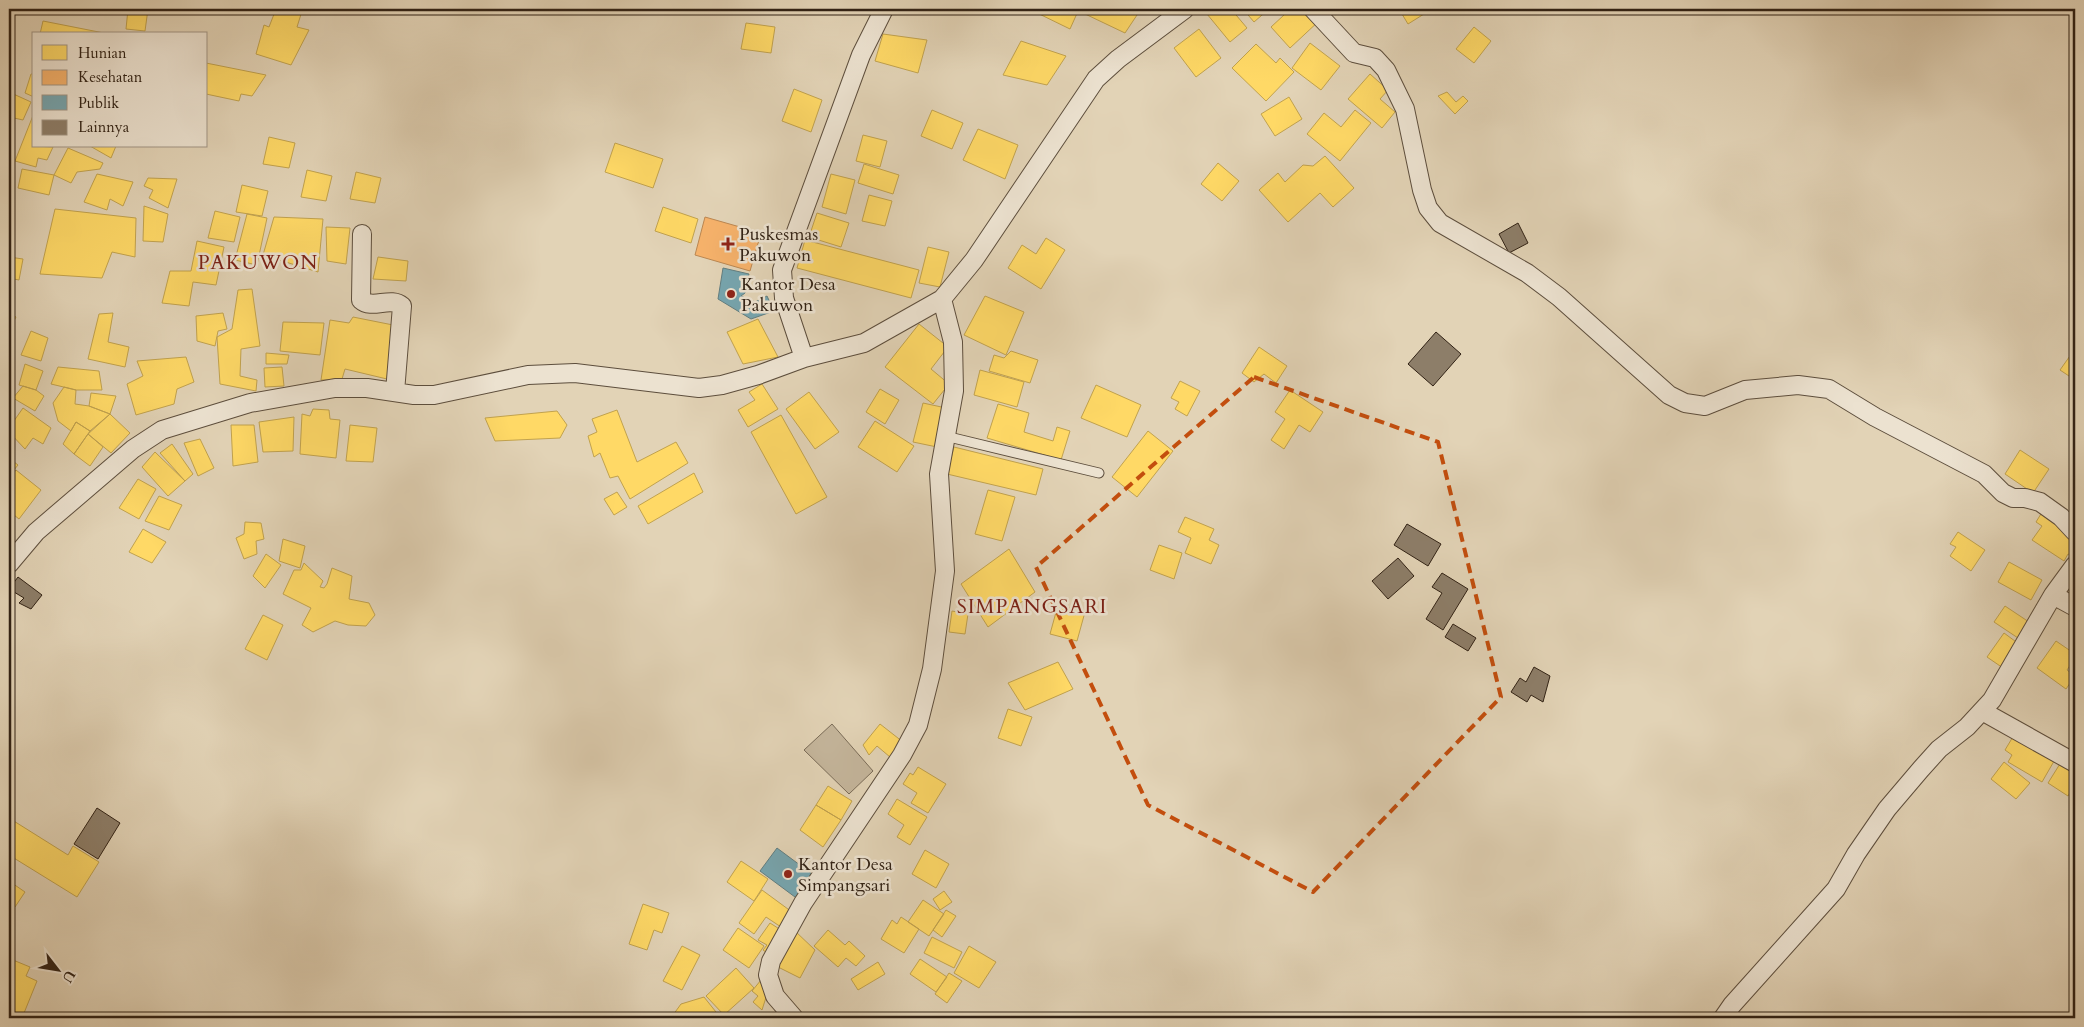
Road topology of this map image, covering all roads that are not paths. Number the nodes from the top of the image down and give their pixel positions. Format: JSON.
{"nodes":[{"id":1,"x":884,"y":9,"type":"edge"},
{"id":2,"x":1185,"y":9,"type":"edge"},
{"id":3,"x":1313,"y":9,"type":"edge"},
{"id":4,"x":362,"y":234,"type":"dead end"},
{"id":5,"x":942,"y":299,"type":"junction"},
{"id":6,"x":804,"y":358,"type":"junction"},
{"id":7,"x":395,"y":392,"type":"junction"},
{"id":8,"x":945,"y":436,"type":"junction"},
{"id":9,"x":1099,"y":473,"type":"dead end"},
{"id":10,"x":2075,"y":532,"type":"edge"},
{"id":11,"x":9,"y":564,"type":"edge"},
{"id":12,"x":2075,"y":565,"type":"edge"},
{"id":13,"x":2053,"y":595,"type":"junction"},
{"id":14,"x":2075,"y":607,"type":"edge"},
{"id":15,"x":1982,"y":711,"type":"junction"},
{"id":16,"x":2075,"y":763,"type":"edge"},
{"id":17,"x":794,"y":1018,"type":"edge"},
{"id":18,"x":1723,"y":1018,"type":"edge"}],
"edges":[{"from":1,"to":6,"type":"street"},
{"from":2,"to":5,"type":"street"},
{"from":3,"to":10,"type":"street"},
{"from":4,"to":7,"type":"street"},
{"from":5,"to":6,"type":"street"},
{"from":5,"to":8,"type":"street"},
{"from":6,"to":7,"type":"street"},
{"from":7,"to":11,"type":"street"},
{"from":8,"to":9,"type":"lane"},
{"from":8,"to":17,"type":"street"},
{"from":12,"to":13,"type":"street"},
{"from":13,"to":14,"type":"street"},
{"from":13,"to":15,"type":"street"},
{"from":15,"to":16,"type":"street"},
{"from":15,"to":18,"type":"street"}]}
